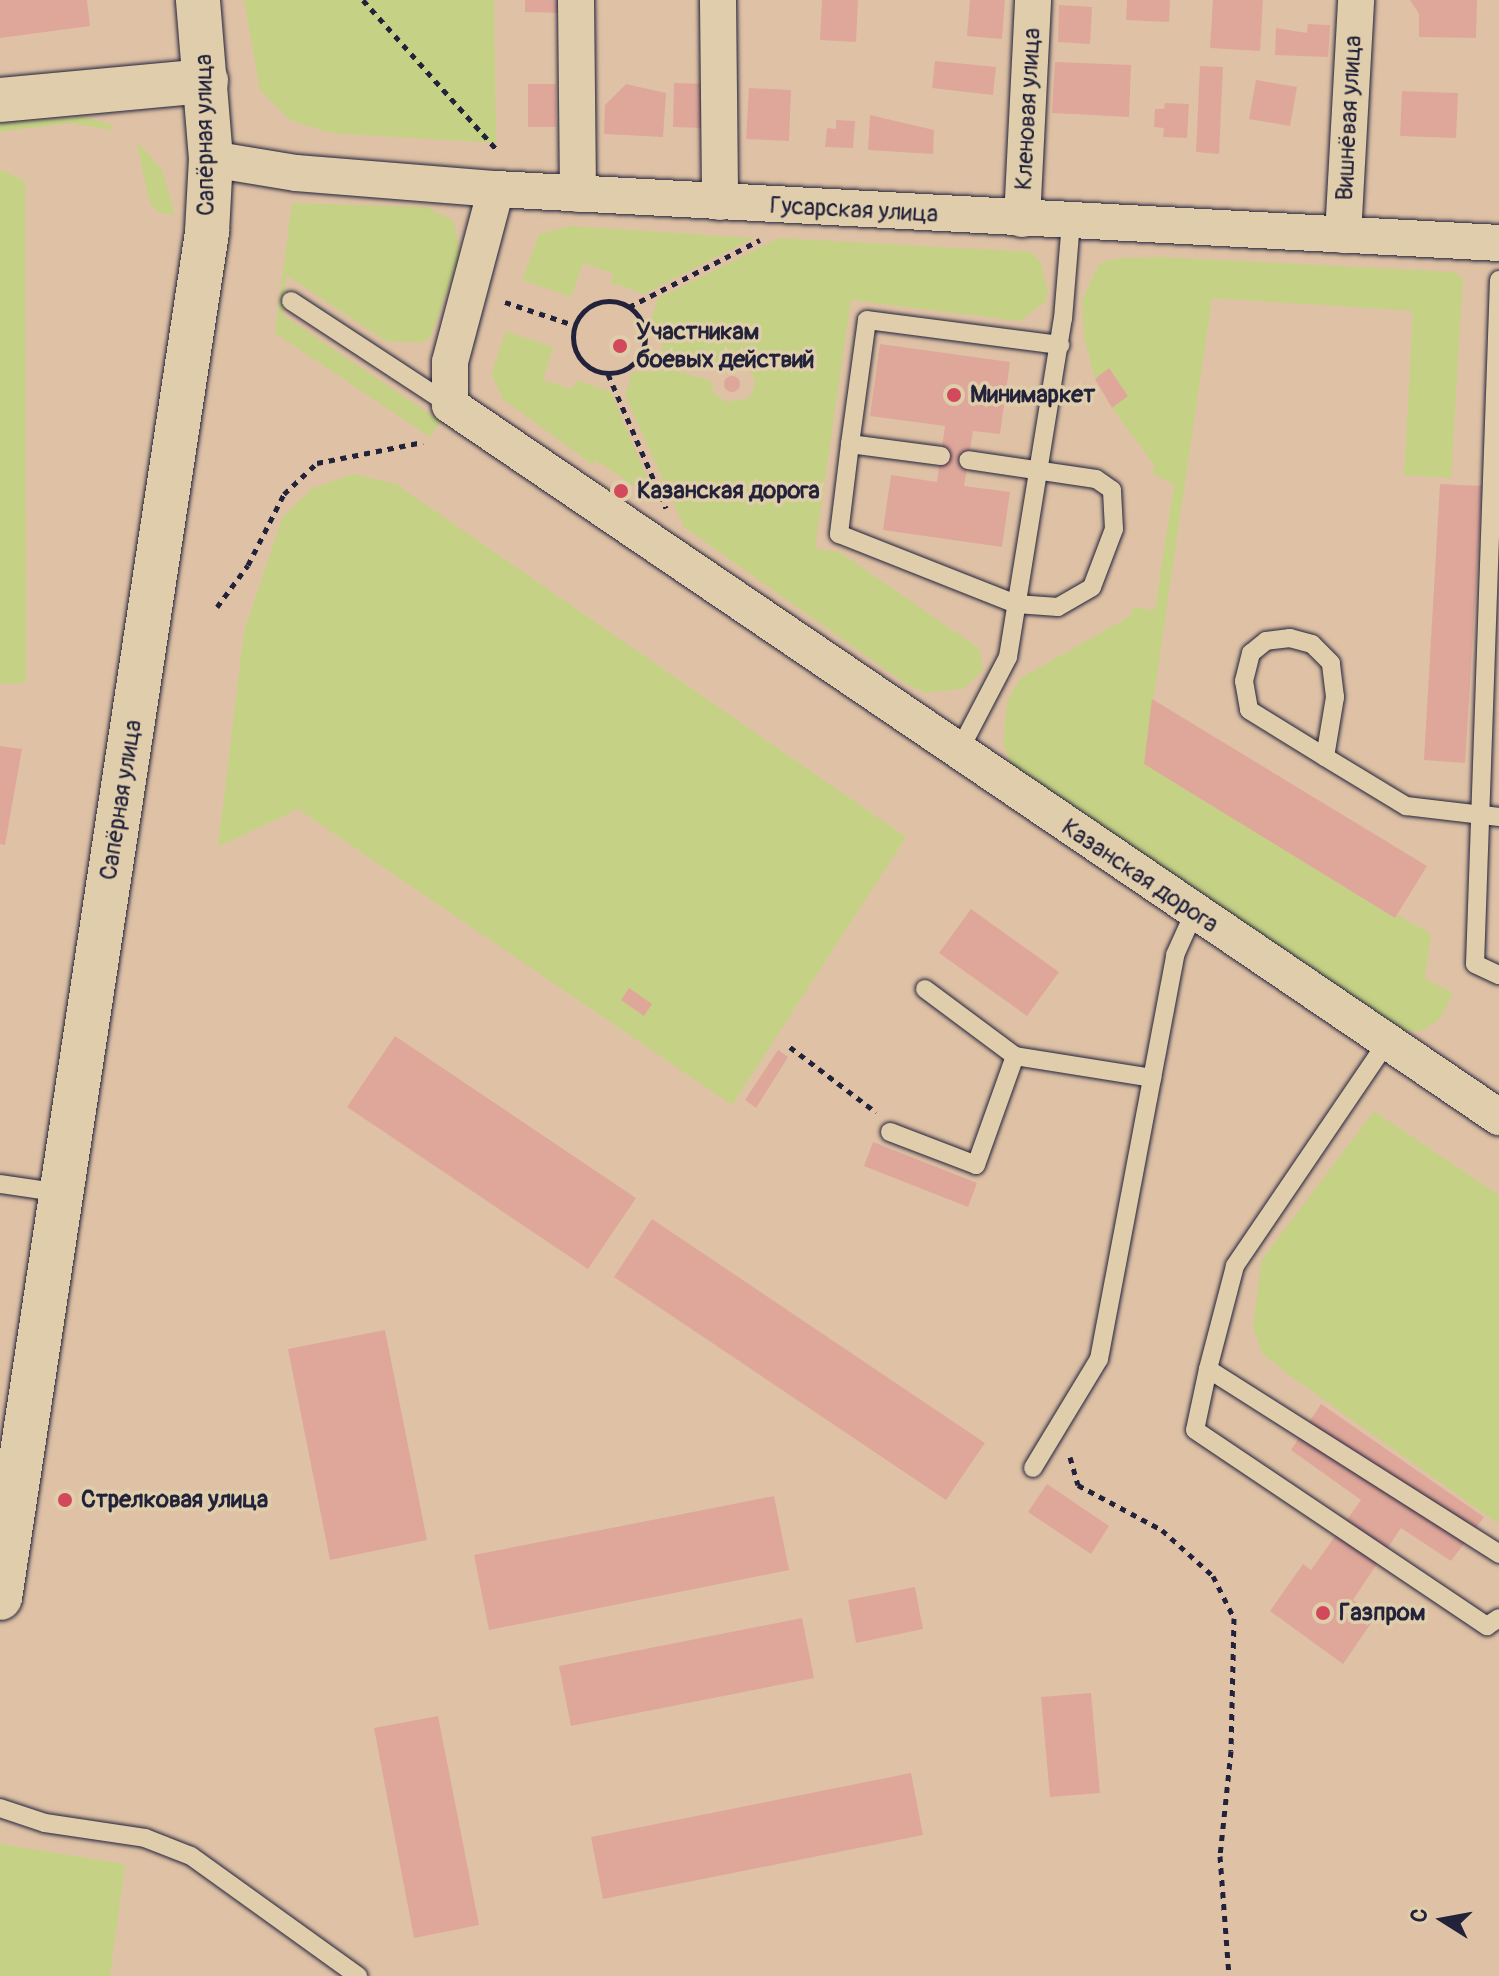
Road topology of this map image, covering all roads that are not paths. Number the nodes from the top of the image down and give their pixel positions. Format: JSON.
{"nodes":[{"id":1,"x":198,"y":0,"type":"edge"},
{"id":2,"x":576,"y":0,"type":"edge"},
{"id":3,"x":718,"y":0,"type":"edge"},
{"id":4,"x":1033,"y":0,"type":"edge"},
{"id":5,"x":1356,"y":0,"type":"edge"},
{"id":6,"x":206,"y":81,"type":"junction"},
{"id":7,"x":0,"y":100,"type":"edge"},
{"id":8,"x":211,"y":159,"type":"junction"},
{"id":9,"x":496,"y":189,"type":"junction"},
{"id":10,"x":578,"y":194,"type":"junction"},
{"id":11,"x":720,"y":202,"type":"junction"},
{"id":12,"x":1022,"y":219,"type":"junction"},
{"id":13,"x":1071,"y":221,"type":"junction"},
{"id":14,"x":1343,"y":235,"type":"junction"},
{"id":15,"x":1499,"y":243,"type":"edge"},
{"id":16,"x":1499,"y":280,"type":"edge"},
{"id":17,"x":291,"y":301,"type":"dead end"},
{"id":18,"x":1060,"y":345,"type":"junction"},
{"id":19,"x":450,"y":405,"type":"junction"},
{"id":20,"x":850,"y":444,"type":"junction"},
{"id":21,"x":941,"y":456,"type":"dead end"},
{"id":22,"x":968,"y":460,"type":"dead end"},
{"id":23,"x":1039,"y":468,"type":"junction"},
{"id":24,"x":1016,"y":604,"type":"junction"},
{"id":25,"x":1492,"y":702,"type":"edge"},
{"id":26,"x":958,"y":753,"type":"junction"},
{"id":27,"x":1325,"y":757,"type":"junction"},
{"id":28,"x":1480,"y":816,"type":"junction"},
{"id":29,"x":1499,"y":817,"type":"edge"},
{"id":30,"x":1194,"y":913,"type":"junction"},
{"id":31,"x":1499,"y":975,"type":"edge"},
{"id":32,"x":925,"y":989,"type":"dead end"},
{"id":33,"x":1387,"y":1042,"type":"junction"},
{"id":34,"x":1015,"y":1056,"type":"junction"},
{"id":35,"x":1152,"y":1078,"type":"junction"},
{"id":36,"x":1499,"y":1117,"type":"edge"},
{"id":37,"x":890,"y":1132,"type":"road end"},
{"id":38,"x":0,"y":1184,"type":"edge"},
{"id":39,"x":62,"y":1193,"type":"junction"},
{"id":40,"x":1208,"y":1369,"type":"junction"},
{"id":41,"x":1033,"y":1468,"type":"dead end"},
{"id":42,"x":1499,"y":1554,"type":"edge"},
{"id":43,"x":0,"y":1598,"type":"edge"},
{"id":44,"x":1499,"y":1618,"type":"edge"},
{"id":45,"x":0,"y":1808,"type":"edge"},
{"id":46,"x":358,"y":1976,"type":"edge"}],
"edges":[{"from":1,"to":6,"type":"street","name":"Сапёрная улица"},
{"from":2,"to":10,"type":"street"},
{"from":3,"to":11,"type":"street"},
{"from":4,"to":12,"type":"street","name":"Кленовая улица"},
{"from":5,"to":14,"type":"street","name":"Вишнёвая улица"},
{"from":6,"to":7,"type":"street"},
{"from":6,"to":8,"type":"street","name":"Сапёрная улица"},
{"from":8,"to":9,"type":"street","name":"Гусарская улица"},
{"from":8,"to":39,"type":"street","name":"Сапёрная улица"},
{"from":9,"to":10,"type":"street","name":"Гусарская улица"},
{"from":9,"to":19,"type":"street"},
{"from":10,"to":11,"type":"street","name":"Гусарская улица"},
{"from":11,"to":12,"type":"street","name":"Гусарская улица"},
{"from":12,"to":13,"type":"street","name":"Гусарская улица"},
{"from":13,"to":14,"type":"street","name":"Гусарская улица"},
{"from":13,"to":18,"type":"lane"},
{"from":14,"to":15,"type":"street","name":"Гусарская улица"},
{"from":16,"to":25,"type":"lane"},
{"from":17,"to":19,"type":"lane"},
{"from":18,"to":20,"type":"lane"},
{"from":18,"to":23,"type":"lane"},
{"from":19,"to":26,"type":"street","name":"Казанская дорога"},
{"from":20,"to":21,"type":"lane"},
{"from":20,"to":24,"type":"lane"},
{"from":22,"to":23,"type":"lane"},
{"from":23,"to":24,"type":"lane"},
{"from":23,"to":24,"type":"lane"},
{"from":24,"to":26,"type":"lane"},
{"from":25,"to":28,"type":"lane"},
{"from":26,"to":30,"type":"street","name":"Казанская дорога"},
{"from":27,"to":27,"type":"lane"},
{"from":27,"to":28,"type":"lane"},
{"from":28,"to":29,"type":"lane"},
{"from":28,"to":31,"type":"lane"},
{"from":30,"to":33,"type":"street","name":"Казанская дорога"},
{"from":30,"to":35,"type":"lane"},
{"from":32,"to":34,"type":"lane"},
{"from":33,"to":36,"type":"street","name":"Казанская дорога"},
{"from":33,"to":40,"type":"lane"},
{"from":34,"to":35,"type":"lane"},
{"from":34,"to":37,"type":"lane"},
{"from":35,"to":41,"type":"lane"},
{"from":38,"to":39,"type":"lane"},
{"from":39,"to":43,"type":"street","name":"Сапёрная улица"},
{"from":40,"to":42,"type":"lane"},
{"from":40,"to":44,"type":"lane"},
{"from":45,"to":46,"type":"lane"}]}
